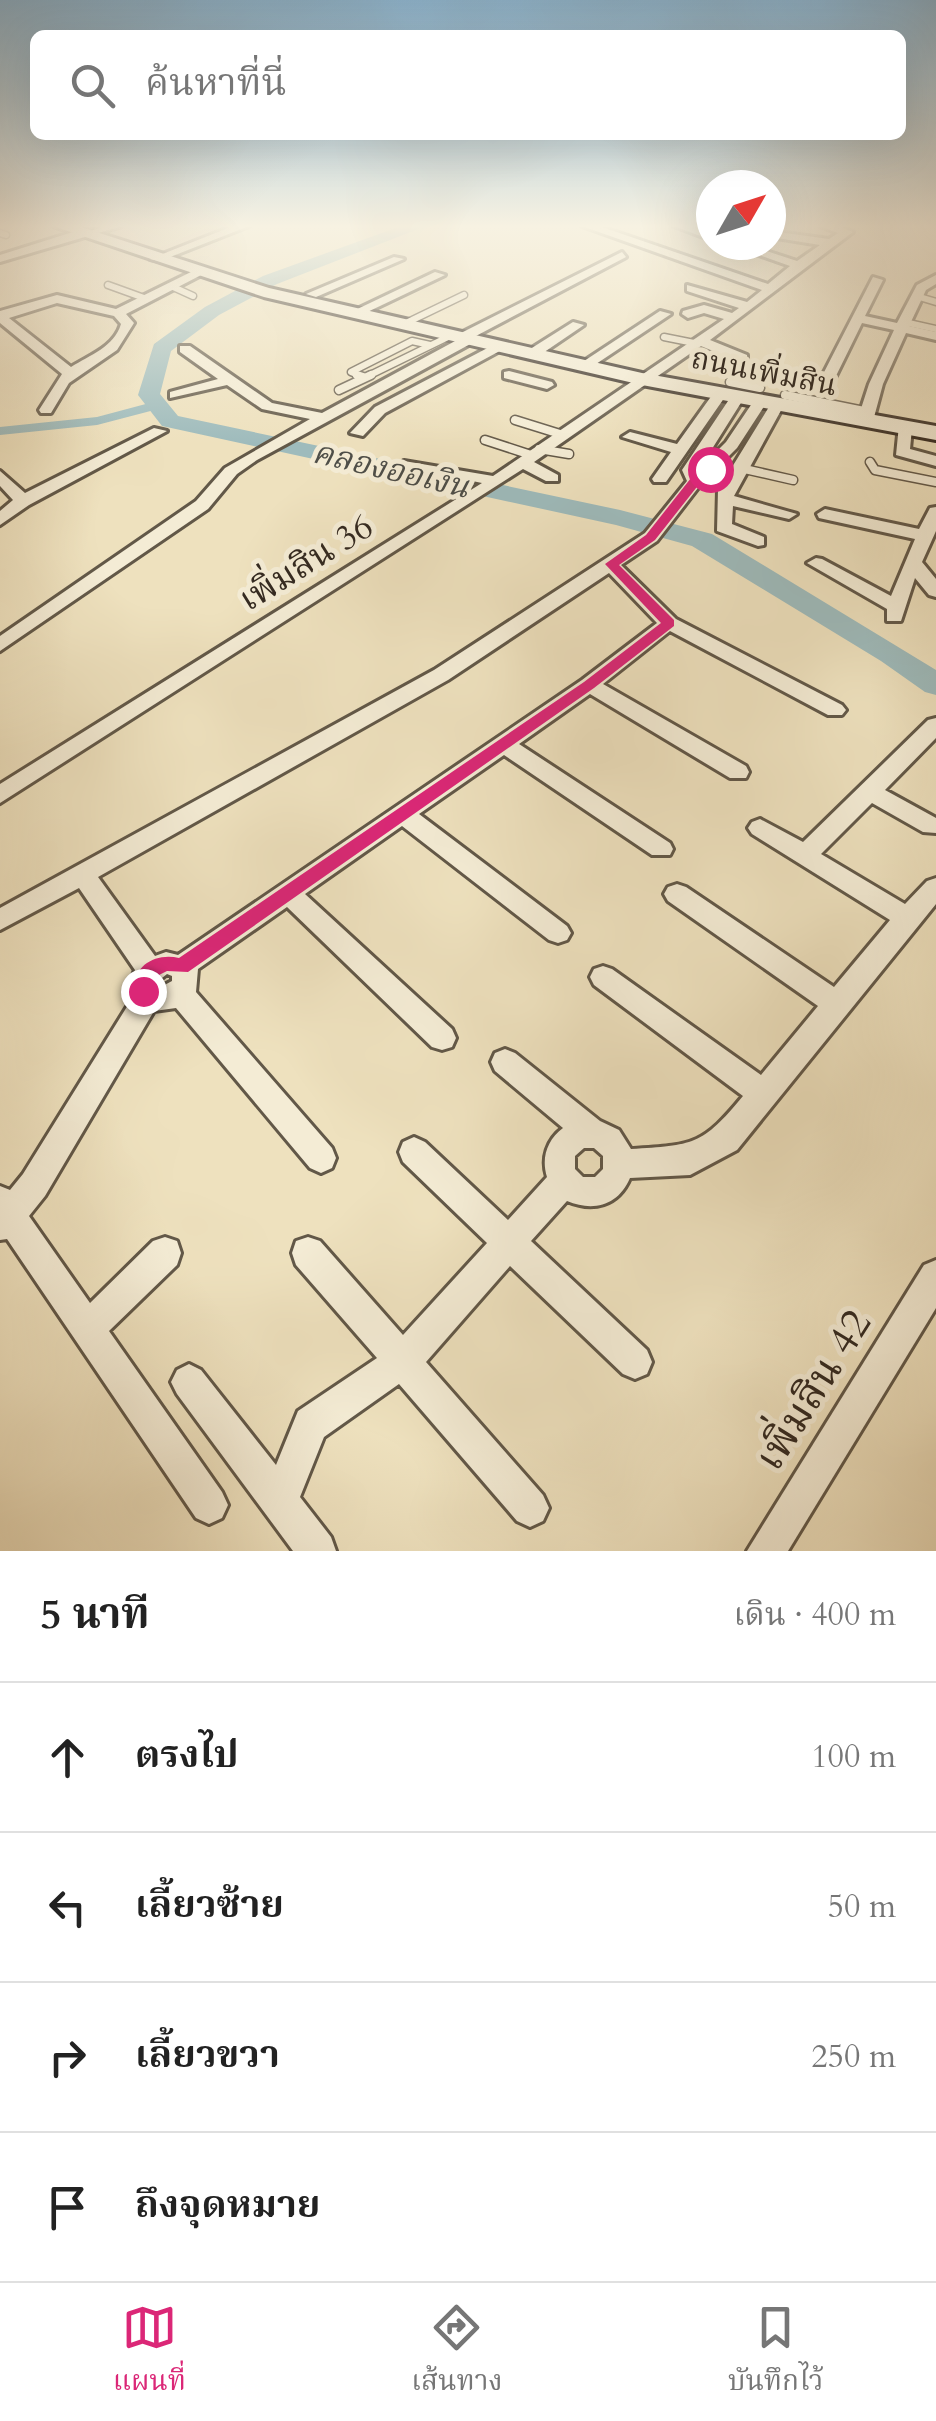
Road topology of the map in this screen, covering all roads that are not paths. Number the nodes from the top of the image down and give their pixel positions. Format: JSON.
{"nodes":[{"id":1,"x":144,"y":298,"type":"edge"},
{"id":2,"x":292,"y":298,"type":"edge"},
{"id":3,"x":388,"y":298,"type":"edge"},
{"id":4,"x":457,"y":298,"type":"edge"},
{"id":5,"x":546,"y":298,"type":"edge"},
{"id":6,"x":722,"y":298,"type":"edge"},
{"id":7,"x":760,"y":298,"type":"edge"},
{"id":8,"x":867,"y":298,"type":"edge"},
{"id":9,"x":915,"y":298,"type":"edge"},
{"id":10,"x":749,"y":307,"type":"junction"},
{"id":11,"x":118,"y":313,"type":"junction"},
{"id":12,"x":356,"y":313,"type":"junction"},
{"id":13,"x":665,"y":314,"type":"dead end"},
{"id":14,"x":688,"y":314,"type":"dead end"},
{"id":15,"x":732,"y":317,"type":"junction"},
{"id":16,"x":856,"y":319,"type":"junction"},
{"id":17,"x":404,"y":324,"type":"junction"},
{"id":18,"x":578,"y":325,"type":"dead end"},
{"id":19,"x":902,"y":326,"type":"junction"},
{"id":20,"x":936,"y":332,"type":"edge"},
{"id":21,"x":26,"y":336,"type":"junction"},
{"id":22,"x":664,"y":336,"type":"dead end"},
{"id":23,"x":474,"y":340,"type":"junction"},
{"id":24,"x":696,"y":342,"type":"junction"},
{"id":25,"x":0,"y":343,"type":"edge"},
{"id":26,"x":185,"y":349,"type":"dead end"},
{"id":27,"x":651,"y":353,"type":"dead end"},
{"id":28,"x":532,"y":354,"type":"junction"},
{"id":29,"x":674,"y":356,"type":"junction"},
{"id":30,"x":557,"y":359,"type":"junction"},
{"id":31,"x":585,"y":365,"type":"junction"},
{"id":32,"x":739,"y":366,"type":"joint"},
{"id":33,"x":70,"y":374,"type":"junction"},
{"id":34,"x":509,"y":375,"type":"dead end"},
{"id":35,"x":642,"y":379,"type":"junction"},
{"id":36,"x":229,"y":380,"type":"junction"},
{"id":37,"x":528,"y":380,"type":"junction"},
{"id":38,"x":827,"y":380,"type":"dead end"},
{"id":39,"x":546,"y":385,"type":"dead end"},
{"id":40,"x":339,"y":390,"type":"dead end"},
{"id":41,"x":726,"y":392,"type":"junction"},
{"id":42,"x":175,"y":395,"type":"dead end"},
{"id":43,"x":771,"y":398,"type":"junction"},
{"id":44,"x":46,"y":410,"type":"dead end"},
{"id":45,"x":867,"y":416,"type":"junction"},
{"id":46,"x":332,"y":420,"type":"junction"},
{"id":47,"x":514,"y":420,"type":"dead end"},
{"id":48,"x":904,"y":428,"type":"junction"},
{"id":49,"x":159,"y":431,"type":"dead end"},
{"id":50,"x":936,"y":433,"type":"edge"},
{"id":51,"x":358,"y":434,"type":"dead end"},
{"id":52,"x":560,"y":434,"type":"junction"},
{"id":53,"x":630,"y":437,"type":"dead end"},
{"id":54,"x":485,"y":440,"type":"dead end"},
{"id":55,"x":681,"y":450,"type":"junction"},
{"id":56,"x":702,"y":452,"type":"junction"},
{"id":57,"x":569,"y":454,"type":"dead end"},
{"id":58,"x":530,"y":456,"type":"junction"},
{"id":59,"x":721,"y":457,"type":"junction"},
{"id":60,"x":870,"y":462,"type":"dead end"},
{"id":61,"x":936,"y":462,"type":"edge"},
{"id":62,"x":410,"y":464,"type":"dead end"},
{"id":63,"x":740,"y":468,"type":"junction"},
{"id":64,"x":0,"y":476,"type":"edge"},
{"id":65,"x":552,"y":478,"type":"dead end"},
{"id":66,"x":660,"y":479,"type":"dead end"},
{"id":67,"x":793,"y":480,"type":"dead end"},
{"id":68,"x":696,"y":481,"type":"junction"},
{"id":69,"x":494,"y":482,"type":"junction"},
{"id":70,"x":936,"y":482,"type":"edge"},
{"id":71,"x":724,"y":499,"type":"junction"},
{"id":72,"x":23,"y":501,"type":"junction"},
{"id":73,"x":936,"y":512,"type":"edge"},
{"id":74,"x":789,"y":514,"type":"dead end"},
{"id":75,"x":825,"y":514,"type":"dead end"},
{"id":76,"x":0,"y":520,"type":"edge"},
{"id":77,"x":925,"y":536,"type":"junction"},
{"id":78,"x":758,"y":541,"type":"dead end"},
{"id":79,"x":616,"y":560,"type":"junction"},
{"id":80,"x":912,"y":562,"type":"junction"},
{"id":81,"x":816,"y":563,"type":"dead end"},
{"id":82,"x":936,"y":591,"type":"edge"},
{"id":83,"x":679,"y":628,"type":"junction"},
{"id":84,"x":0,"y":645,"type":"edge"},
{"id":85,"x":589,"y":685,"type":"junction"},
{"id":86,"x":835,"y":710,"type":"dead end"},
{"id":87,"x":932,"y":733,"type":"edge"},
{"id":88,"x":503,"y":744,"type":"junction"},
{"id":89,"x":738,"y":772,"type":"dead end"},
{"id":90,"x":868,"y":792,"type":"junction"},
{"id":91,"x":0,"y":794,"type":"edge"},
{"id":92,"x":402,"y":814,"type":"junction"},
{"id":93,"x":931,"y":826,"type":"dead end"},
{"id":94,"x":760,"y":828,"type":"dead end"},
{"id":95,"x":661,"y":849,"type":"dead end"},
{"id":96,"x":805,"y":855,"type":"junction"},
{"id":97,"x":83,"y":875,"type":"junction"},
{"id":98,"x":936,"y":888,"type":"edge"},
{"id":99,"x":288,"y":893,"type":"junction"},
{"id":100,"x":677,"y":894,"type":"dead end"},
{"id":101,"x":907,"y":918,"type":"junction"},
{"id":102,"x":0,"y":920,"type":"edge"},
{"id":103,"x":558,"y":933,"type":"dead end"},
{"id":104,"x":603,"y":977,"type":"dead end"},
{"id":105,"x":180,"y":980,"type":"junction"},
{"id":106,"x":149,"y":983,"type":"junction"},
{"id":107,"x":836,"y":1004,"type":"junction"},
{"id":108,"x":442,"y":1038,"type":"dead end"},
{"id":109,"x":504,"y":1062,"type":"dead end"},
{"id":110,"x":763,"y":1094,"type":"junction"},
{"id":111,"x":593,"y":1134,"type":"junction"},
{"id":112,"x":414,"y":1152,"type":"dead end"},
{"id":113,"x":321,"y":1158,"type":"dead end"},
{"id":114,"x":619,"y":1164,"type":"junction"},
{"id":115,"x":565,"y":1180,"type":"junction"},
{"id":116,"x":3,"y":1215,"type":"edge"},
{"id":117,"x":509,"y":1243,"type":"junction"},
{"id":118,"x":166,"y":1253,"type":"dead end"},
{"id":119,"x":308,"y":1253,"type":"dead end"},
{"id":120,"x":936,"y":1277,"type":"edge"},
{"id":121,"x":86,"y":1329,"type":"junction"},
{"id":122,"x":404,"y":1360,"type":"junction"},
{"id":123,"x":634,"y":1362,"type":"dead end"},
{"id":124,"x":189,"y":1382,"type":"dead end"},
{"id":125,"x":280,"y":1501,"type":"junction"},
{"id":126,"x":208,"y":1505,"type":"dead end"},
{"id":127,"x":530,"y":1508,"type":"dead end"},
{"id":128,"x":316,"y":1551,"type":"edge"},
{"id":129,"x":766,"y":1551,"type":"edge"}],
"edges":[{"from":1,"to":11,"type":"street"},
{"from":2,"to":12,"type":"street","name":"ถนนเพิ่มสิน"},
{"from":3,"to":12,"type":"street"},
{"from":4,"to":17,"type":"lane"},
{"from":5,"to":23,"type":"street"},
{"from":6,"to":10,"type":"street"},
{"from":7,"to":10,"type":"street","name":"เพิ่มสิน 36"},
{"from":8,"to":16,"type":"street"},
{"from":9,"to":19,"type":"street"},
{"from":10,"to":15,"type":"street","name":"เพิ่มสิน 36"},
{"from":11,"to":21,"type":"street"},
{"from":11,"to":33,"type":"street"},
{"from":12,"to":17,"type":"street","name":"ถนนเพิ่มสิน"},
{"from":13,"to":31,"type":"street"},
{"from":14,"to":15,"type":"street"},
{"from":15,"to":24,"type":"street","name":"เพิ่มสิน 36"},
{"from":16,"to":19,"type":"street"},
{"from":16,"to":38,"type":"street"},
{"from":17,"to":23,"type":"street","name":"ถนนเพิ่มสิน"},
{"from":18,"to":28,"type":"street"},
{"from":19,"to":20,"type":"street"},
{"from":19,"to":45,"type":"street"},
{"from":21,"to":25,"type":"street"},
{"from":21,"to":33,"type":"street"},
{"from":22,"to":24,"type":"lane"},
{"from":23,"to":28,"type":"street","name":"ถนนเพิ่มสิน"},
{"from":23,"to":40,"type":"lane"},
{"from":23,"to":46,"type":"street"},
{"from":23,"to":51,"type":"street"},
{"from":24,"to":29,"type":"street","name":"เพิ่มสิน 36"},
{"from":24,"to":32,"type":"street"},
{"from":26,"to":36,"type":"street"},
{"from":27,"to":29,"type":"street"},
{"from":28,"to":30,"type":"street","name":"ถนนเพิ่มสิน"},
{"from":29,"to":35,"type":"street","name":"เพิ่มสิน 36"},
{"from":30,"to":31,"type":"street","name":"ถนนเพิ่มสิน"},
{"from":30,"to":37,"type":"street"},
{"from":31,"to":35,"type":"street","name":"ถนนเพิ่มสิน"},
{"from":32,"to":41,"type":"lane"},
{"from":33,"to":44,"type":"street"},
{"from":34,"to":37,"type":"street"},
{"from":35,"to":41,"type":"street","name":"ถนนเพิ่มสิน"},
{"from":35,"to":52,"type":"street","name":"เพิ่มสิน 36"},
{"from":36,"to":42,"type":"street"},
{"from":36,"to":46,"type":"street"},
{"from":37,"to":39,"type":"street"},
{"from":41,"to":43,"type":"street","name":"ถนนเพิ่มสิน"},
{"from":41,"to":55,"type":"street"},
{"from":41,"to":56,"type":"street"},
{"from":43,"to":45,"type":"street","name":"ถนนเพิ่มสิน"},
{"from":43,"to":59,"type":"street"},
{"from":43,"to":63,"type":"street"},
{"from":45,"to":48,"type":"street","name":"ถนนเพิ่มสิน"},
{"from":46,"to":84,"type":"street"},
{"from":47,"to":52,"type":"lane"},
{"from":48,"to":50,"type":"street","name":"ถนนเพิ่มสิน"},
{"from":48,"to":61,"type":"street"},
{"from":49,"to":72,"type":"street"},
{"from":52,"to":58,"type":"street","name":"เพิ่มสิน 36"},
{"from":53,"to":55,"type":"street"},
{"from":54,"to":58,"type":"lane"},
{"from":55,"to":66,"type":"street"},
{"from":56,"to":59,"type":"street"},
{"from":56,"to":68,"type":"street"},
{"from":57,"to":58,"type":"lane"},
{"from":58,"to":65,"type":"street"},
{"from":58,"to":69,"type":"street","name":"เพิ่มสิน 36"},
{"from":59,"to":68,"type":"street"},
{"from":60,"to":70,"type":"lane"},
{"from":62,"to":69,"type":"street"},
{"from":63,"to":67,"type":"lane"},
{"from":63,"to":71,"type":"street"},
{"from":64,"to":72,"type":"street"},
{"from":68,"to":79,"type":"street"},
{"from":69,"to":91,"type":"street","name":"เพิ่มสิน 36"},
{"from":71,"to":74,"type":"street"},
{"from":71,"to":78,"type":"street"},
{"from":72,"to":76,"type":"street"},
{"from":73,"to":77,"type":"street"},
{"from":75,"to":77,"type":"street"},
{"from":77,"to":80,"type":"street"},
{"from":79,"to":83,"type":"street"},
{"from":79,"to":97,"type":"street"},
{"from":80,"to":81,"type":"street"},
{"from":80,"to":82,"type":"street"},
{"from":83,"to":85,"type":"street"},
{"from":83,"to":86,"type":"street"},
{"from":85,"to":88,"type":"street"},
{"from":85,"to":89,"type":"street"},
{"from":87,"to":90,"type":"street"},
{"from":88,"to":92,"type":"street"},
{"from":88,"to":95,"type":"street"},
{"from":90,"to":93,"type":"street"},
{"from":90,"to":96,"type":"street"},
{"from":92,"to":99,"type":"street"},
{"from":92,"to":103,"type":"street"},
{"from":94,"to":96,"type":"street"},
{"from":96,"to":101,"type":"street"},
{"from":97,"to":102,"type":"street"},
{"from":97,"to":106,"type":"street"},
{"from":98,"to":101,"type":"street"},
{"from":99,"to":105,"type":"street"},
{"from":99,"to":108,"type":"street"},
{"from":100,"to":107,"type":"street"},
{"from":101,"to":107,"type":"street"},
{"from":104,"to":110,"type":"street"},
{"from":105,"to":106,"type":"street"},
{"from":105,"to":113,"type":"street"},
{"from":106,"to":116,"type":"street"},
{"from":107,"to":110,"type":"street"},
{"from":109,"to":111,"type":"street"},
{"from":110,"to":114,"type":"street"},
{"from":111,"to":114,"type":"street"},
{"from":111,"to":115,"type":"street"},
{"from":112,"to":117,"type":"street"},
{"from":114,"to":115,"type":"street"},
{"from":115,"to":117,"type":"street"},
{"from":116,"to":121,"type":"street"},
{"from":117,"to":122,"type":"street"},
{"from":117,"to":123,"type":"street"},
{"from":118,"to":121,"type":"street"},
{"from":119,"to":122,"type":"street"},
{"from":120,"to":129,"type":"street","name":"เพิ่มสิน 42"},
{"from":121,"to":126,"type":"street"},
{"from":122,"to":125,"type":"street"},
{"from":122,"to":127,"type":"street"},
{"from":124,"to":125,"type":"street"},
{"from":125,"to":128,"type":"street"}]}
